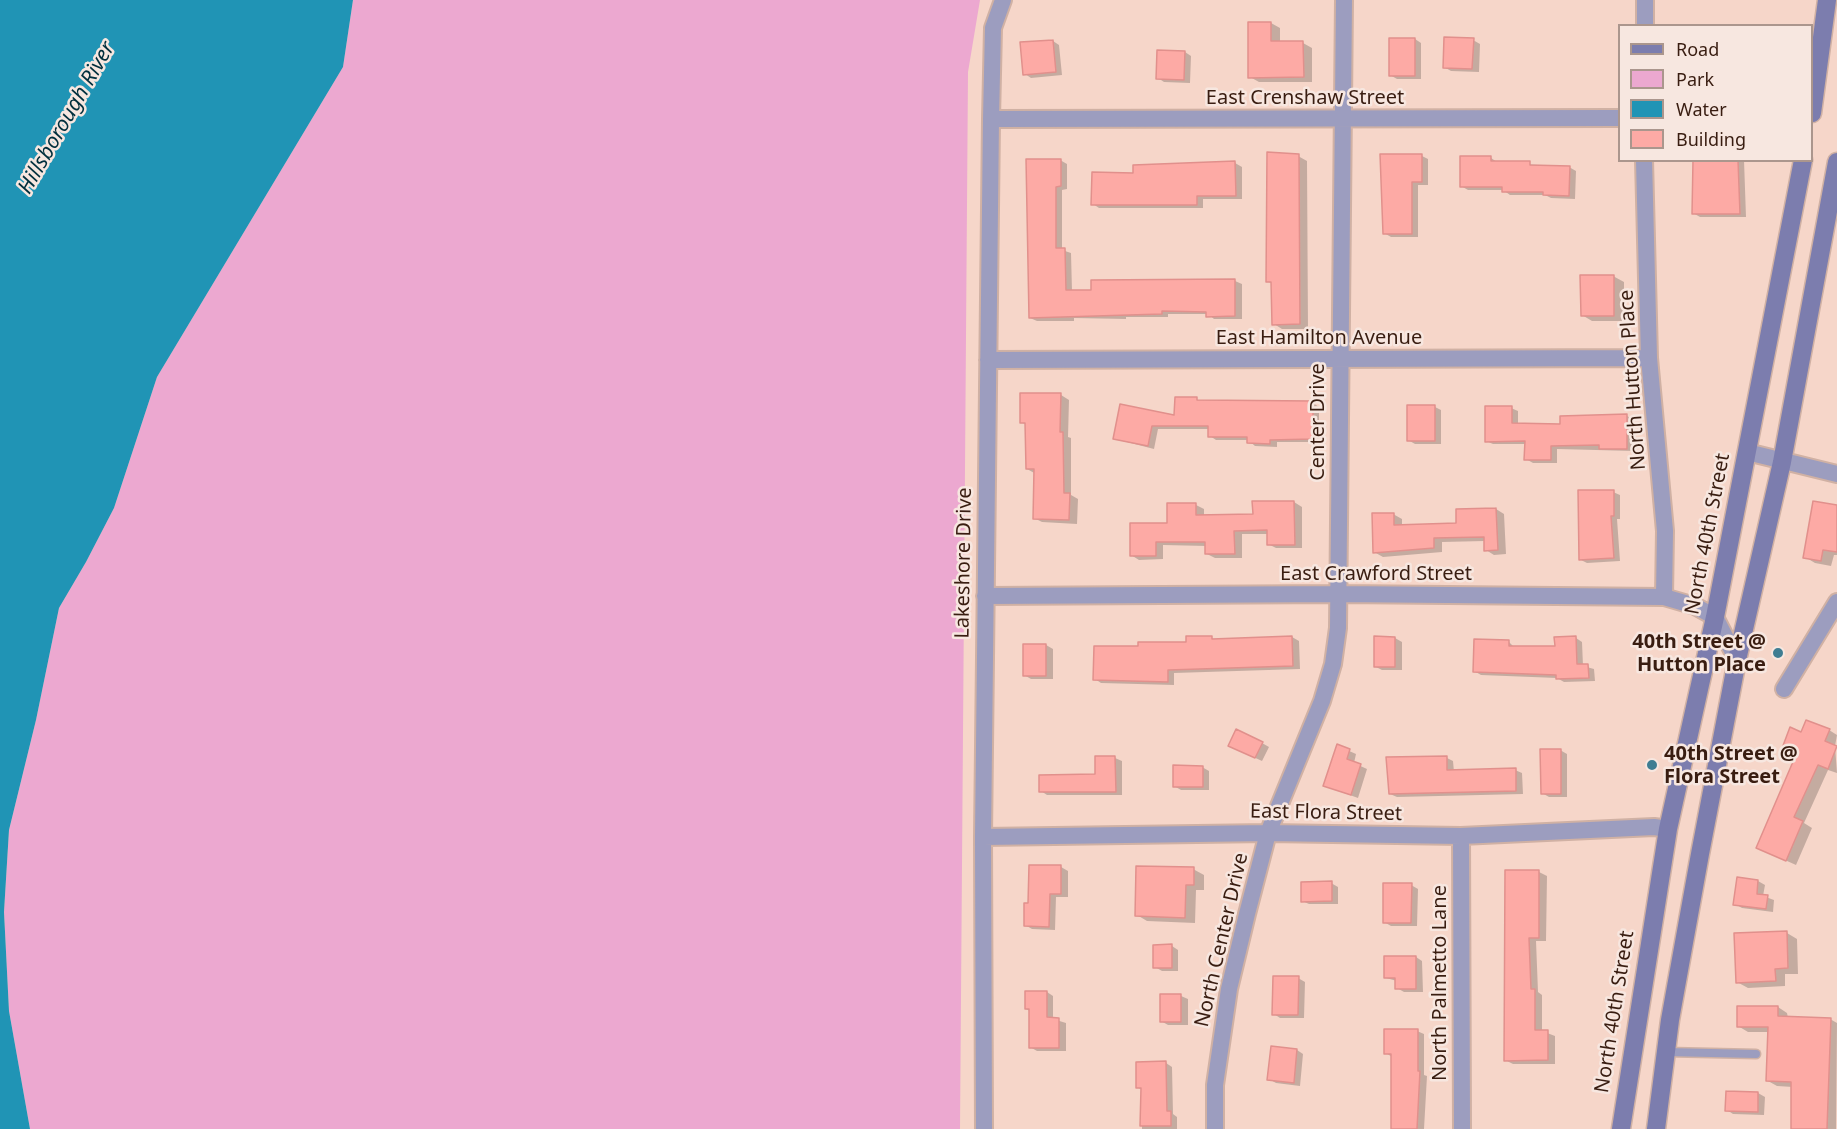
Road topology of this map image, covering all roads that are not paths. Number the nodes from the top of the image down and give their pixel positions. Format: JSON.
{"nodes":[{"id":1,"x":1003,"y":0,"type":"edge"},
{"id":2,"x":1344,"y":0,"type":"edge"},
{"id":3,"x":1646,"y":0,"type":"edge"},
{"id":4,"x":1827,"y":0,"type":"edge"},
{"id":5,"x":1645,"y":24,"type":"edge"},
{"id":6,"x":1813,"y":105,"type":"edge"},
{"id":7,"x":1618,"y":118,"type":"edge"},
{"id":8,"x":991,"y":119,"type":"junction"},
{"id":9,"x":1341,"y":119,"type":"junction"},
{"id":10,"x":1644,"y":162,"type":"edge"},
{"id":11,"x":1803,"y":162,"type":"edge"},
{"id":12,"x":1837,"y":162,"type":"edge"},
{"id":13,"x":1340,"y":358,"type":"junction"},
{"id":14,"x":1649,"y":358,"type":"junction"},
{"id":15,"x":988,"y":360,"type":"junction"},
{"id":16,"x":1747,"y":452,"type":"junction"},
{"id":17,"x":1782,"y":462,"type":"junction"},
{"id":18,"x":1837,"y":474,"type":"edge"},
{"id":19,"x":1339,"y":594,"type":"junction"},
{"id":20,"x":985,"y":596,"type":"junction"},
{"id":21,"x":1664,"y":597,"type":"junction"},
{"id":22,"x":1837,"y":602,"type":"edge"},
{"id":23,"x":1715,"y":617,"type":"junction"},
{"id":24,"x":1737,"y":660,"type":"junction"},
{"id":25,"x":1784,"y":689,"type":"dead end"},
{"id":26,"x":1668,"y":829,"type":"junction"},
{"id":27,"x":1268,"y":833,"type":"junction"},
{"id":28,"x":1461,"y":836,"type":"junction"},
{"id":29,"x":983,"y":837,"type":"junction"},
{"id":30,"x":1666,"y":1052,"type":"junction"},
{"id":31,"x":1756,"y":1054,"type":"dead end"},
{"id":32,"x":984,"y":1129,"type":"edge"},
{"id":33,"x":1215,"y":1129,"type":"edge"},
{"id":34,"x":1462,"y":1129,"type":"edge"},
{"id":35,"x":1621,"y":1129,"type":"edge"},
{"id":36,"x":1656,"y":1129,"type":"edge"}],
"edges":[{"from":1,"to":8,"type":"street","name":"Lakeshore Drive"},
{"from":2,"to":9,"type":"street","name":"Center Drive"},
{"from":3,"to":5,"type":"street"},
{"from":4,"to":6,"type":"main road"},
{"from":7,"to":9,"type":"street","name":"East Crenshaw Street"},
{"from":8,"to":9,"type":"street","name":"East Crenshaw Street"},
{"from":8,"to":15,"type":"street","name":"Lakeshore Drive"},
{"from":9,"to":13,"type":"street","name":"Center Drive"},
{"from":10,"to":14,"type":"street","name":"North Hutton Place"},
{"from":11,"to":16,"type":"main road","name":"North 40th Street"},
{"from":12,"to":17,"type":"main road"},
{"from":13,"to":14,"type":"street","name":"East Hamilton Avenue"},
{"from":13,"to":15,"type":"street","name":"East Hamilton Avenue"},
{"from":13,"to":19,"type":"street","name":"Center Drive"},
{"from":14,"to":21,"type":"street","name":"North Hutton Place"},
{"from":15,"to":20,"type":"street","name":"Lakeshore Drive"},
{"from":16,"to":17,"type":"street"},
{"from":16,"to":23,"type":"main road","name":"North 40th Street"},
{"from":17,"to":18,"type":"street"},
{"from":17,"to":24,"type":"main road"},
{"from":19,"to":20,"type":"street","name":"East Crawford Street"},
{"from":19,"to":21,"type":"street","name":"East Crawford Street"},
{"from":19,"to":27,"type":"street","name":"Center Drive"},
{"from":20,"to":29,"type":"street","name":"Lakeshore Drive"},
{"from":21,"to":23,"type":"street","name":"East Crawford Street"},
{"from":22,"to":25,"type":"street"},
{"from":23,"to":24,"type":"street"},
{"from":23,"to":26,"type":"main road","name":"North 40th Street"},
{"from":24,"to":30,"type":"main road"},
{"from":26,"to":28,"type":"street","name":"East Flora Street"},
{"from":26,"to":35,"type":"main road","name":"North 40th Street"},
{"from":27,"to":28,"type":"street","name":"East Flora Street"},
{"from":27,"to":29,"type":"street","name":"East Flora Street"},
{"from":27,"to":33,"type":"street","name":"North Center Drive"},
{"from":28,"to":34,"type":"street","name":"North Palmetto Lane"},
{"from":29,"to":32,"type":"street","name":"Lakeshore Drive"},
{"from":30,"to":31,"type":"lane"},
{"from":30,"to":36,"type":"main road"}]}
